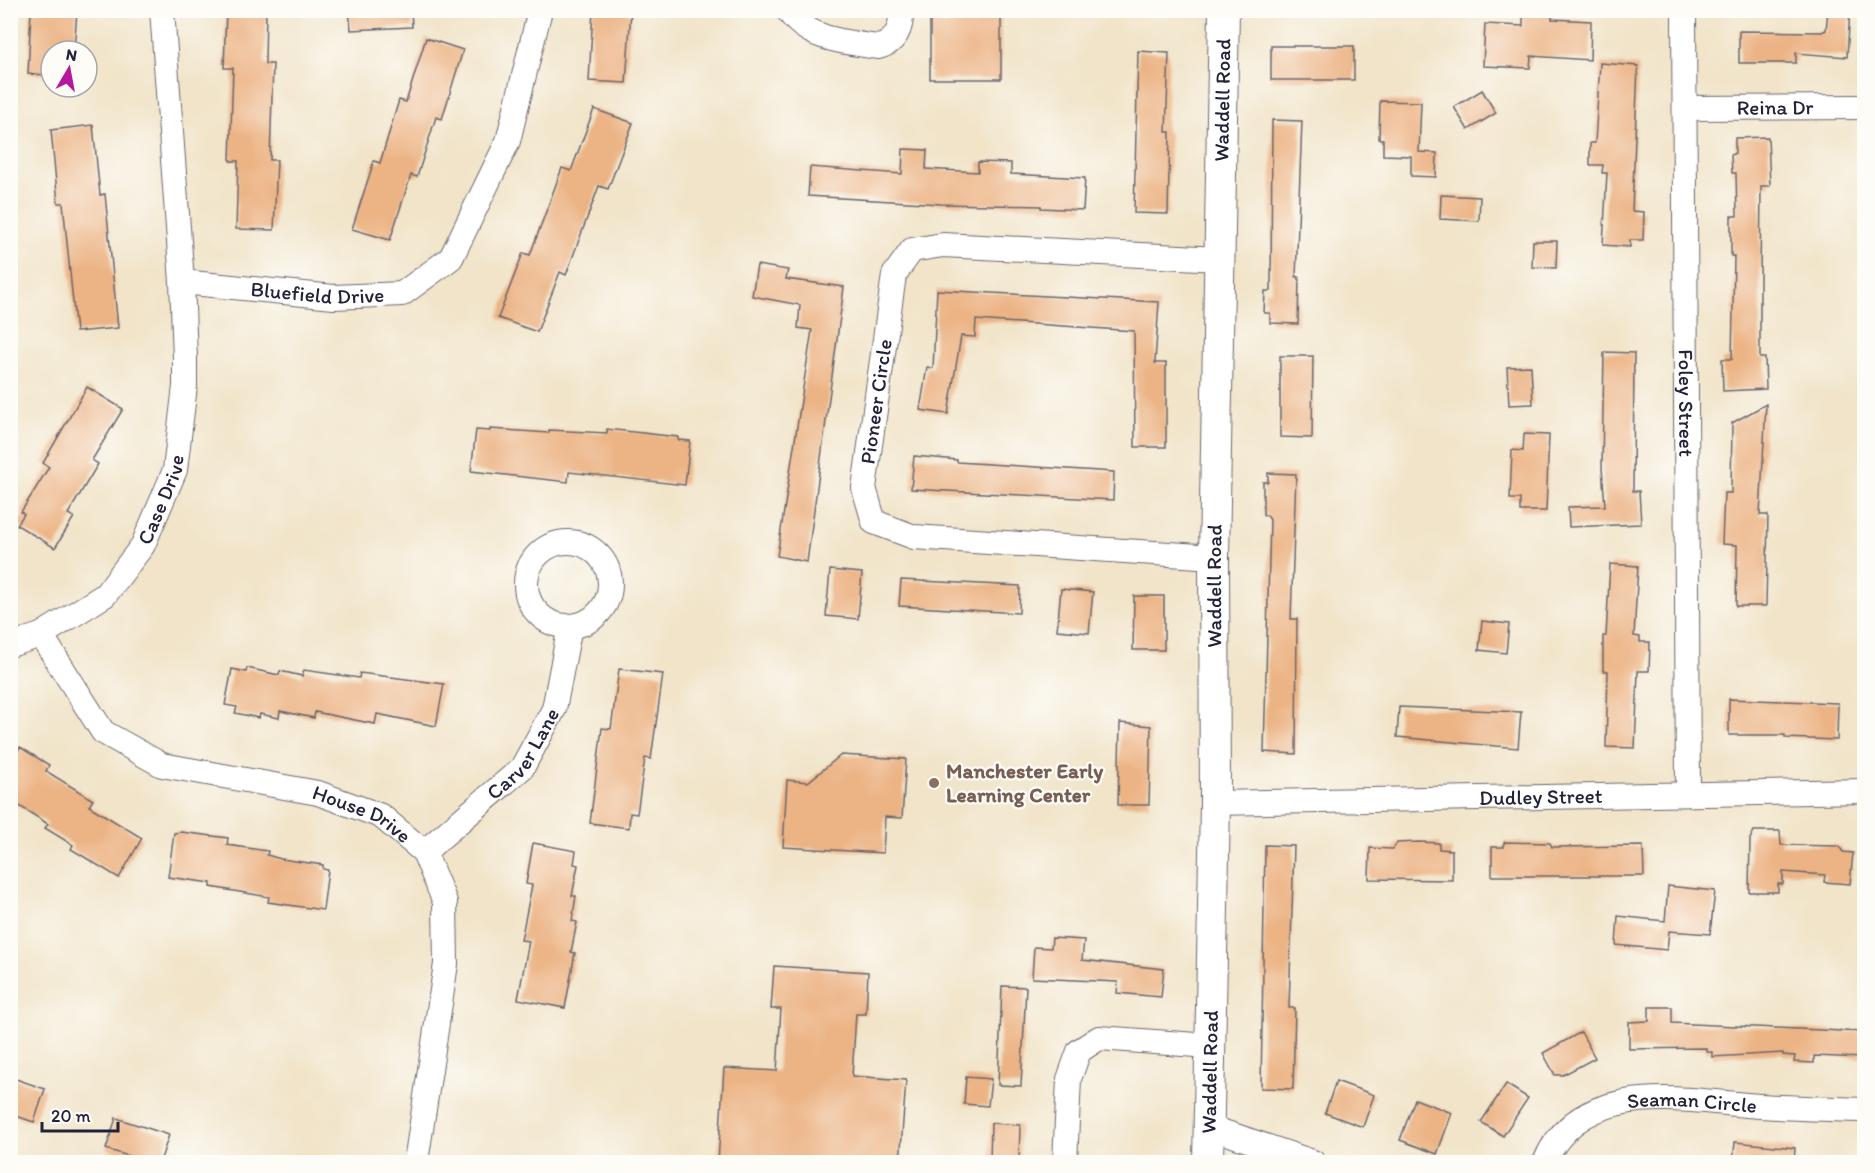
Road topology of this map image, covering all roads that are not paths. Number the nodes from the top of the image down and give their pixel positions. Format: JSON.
{"nodes":[{"id":1,"x":162,"y":10,"type":"edge"},
{"id":2,"x":540,"y":10,"type":"edge"},
{"id":3,"x":788,"y":10,"type":"edge"},
{"id":4,"x":901,"y":10,"type":"edge"},
{"id":5,"x":1224,"y":10,"type":"edge"},
{"id":6,"x":1684,"y":10,"type":"edge"},
{"id":7,"x":1864,"y":107,"type":"edge"},
{"id":8,"x":1684,"y":108,"type":"junction"},
{"id":9,"x":1218,"y":259,"type":"junction"},
{"id":10,"x":182,"y":282,"type":"junction"},
{"id":11,"x":1214,"y":557,"type":"junction"},
{"id":12,"x":570,"y":626,"type":"dead end"},
{"id":13,"x":40,"y":635,"type":"junction"},
{"id":14,"x":10,"y":645,"type":"edge"},
{"id":15,"x":1864,"y":791,"type":"edge"},
{"id":16,"x":1688,"y":794,"type":"junction"},
{"id":17,"x":1215,"y":803,"type":"junction"},
{"id":18,"x":424,"y":852,"type":"junction"},
{"id":19,"x":1211,"y":1046,"type":"junction"},
{"id":20,"x":1864,"y":1110,"type":"edge"},
{"id":21,"x":1209,"y":1127,"type":"junction"},
{"id":22,"x":416,"y":1162,"type":"edge"},
{"id":23,"x":1065,"y":1162,"type":"edge"},
{"id":24,"x":1208,"y":1162,"type":"edge"},
{"id":25,"x":1312,"y":1162,"type":"edge"},
{"id":26,"x":1545,"y":1162,"type":"edge"}],
"edges":[{"from":1,"to":10,"type":"street"},
{"from":2,"to":10,"type":"street","name":"Bluefield Drive"},
{"from":3,"to":4,"type":"street"},
{"from":5,"to":9,"type":"street","name":"Waddell Road"},
{"from":6,"to":8,"type":"street","name":"Foley Street"},
{"from":7,"to":8,"type":"street","name":"Reina Dr"},
{"from":8,"to":16,"type":"street","name":"Foley Street"},
{"from":9,"to":11,"type":"street","name":"Waddell Road"},
{"from":9,"to":11,"type":"street","name":"Pioneer Circle"},
{"from":10,"to":13,"type":"street","name":"Case Drive"},
{"from":11,"to":17,"type":"street","name":"Waddell Road"},
{"from":12,"to":18,"type":"street","name":"Carver Lane"},
{"from":13,"to":14,"type":"street","name":"Case Drive"},
{"from":13,"to":18,"type":"street","name":"House Drive"},
{"from":15,"to":16,"type":"street","name":"Dudley Street"},
{"from":16,"to":17,"type":"street","name":"Dudley Street"},
{"from":17,"to":19,"type":"street","name":"Waddell Road"},
{"from":18,"to":22,"type":"street","name":"House Drive"},
{"from":19,"to":21,"type":"street","name":"Waddell Road"},
{"from":19,"to":23,"type":"street"},
{"from":20,"to":26,"type":"street","name":"Seaman Circle"},
{"from":21,"to":24,"type":"street","name":"Waddell Road"},
{"from":21,"to":25,"type":"street"}]}
